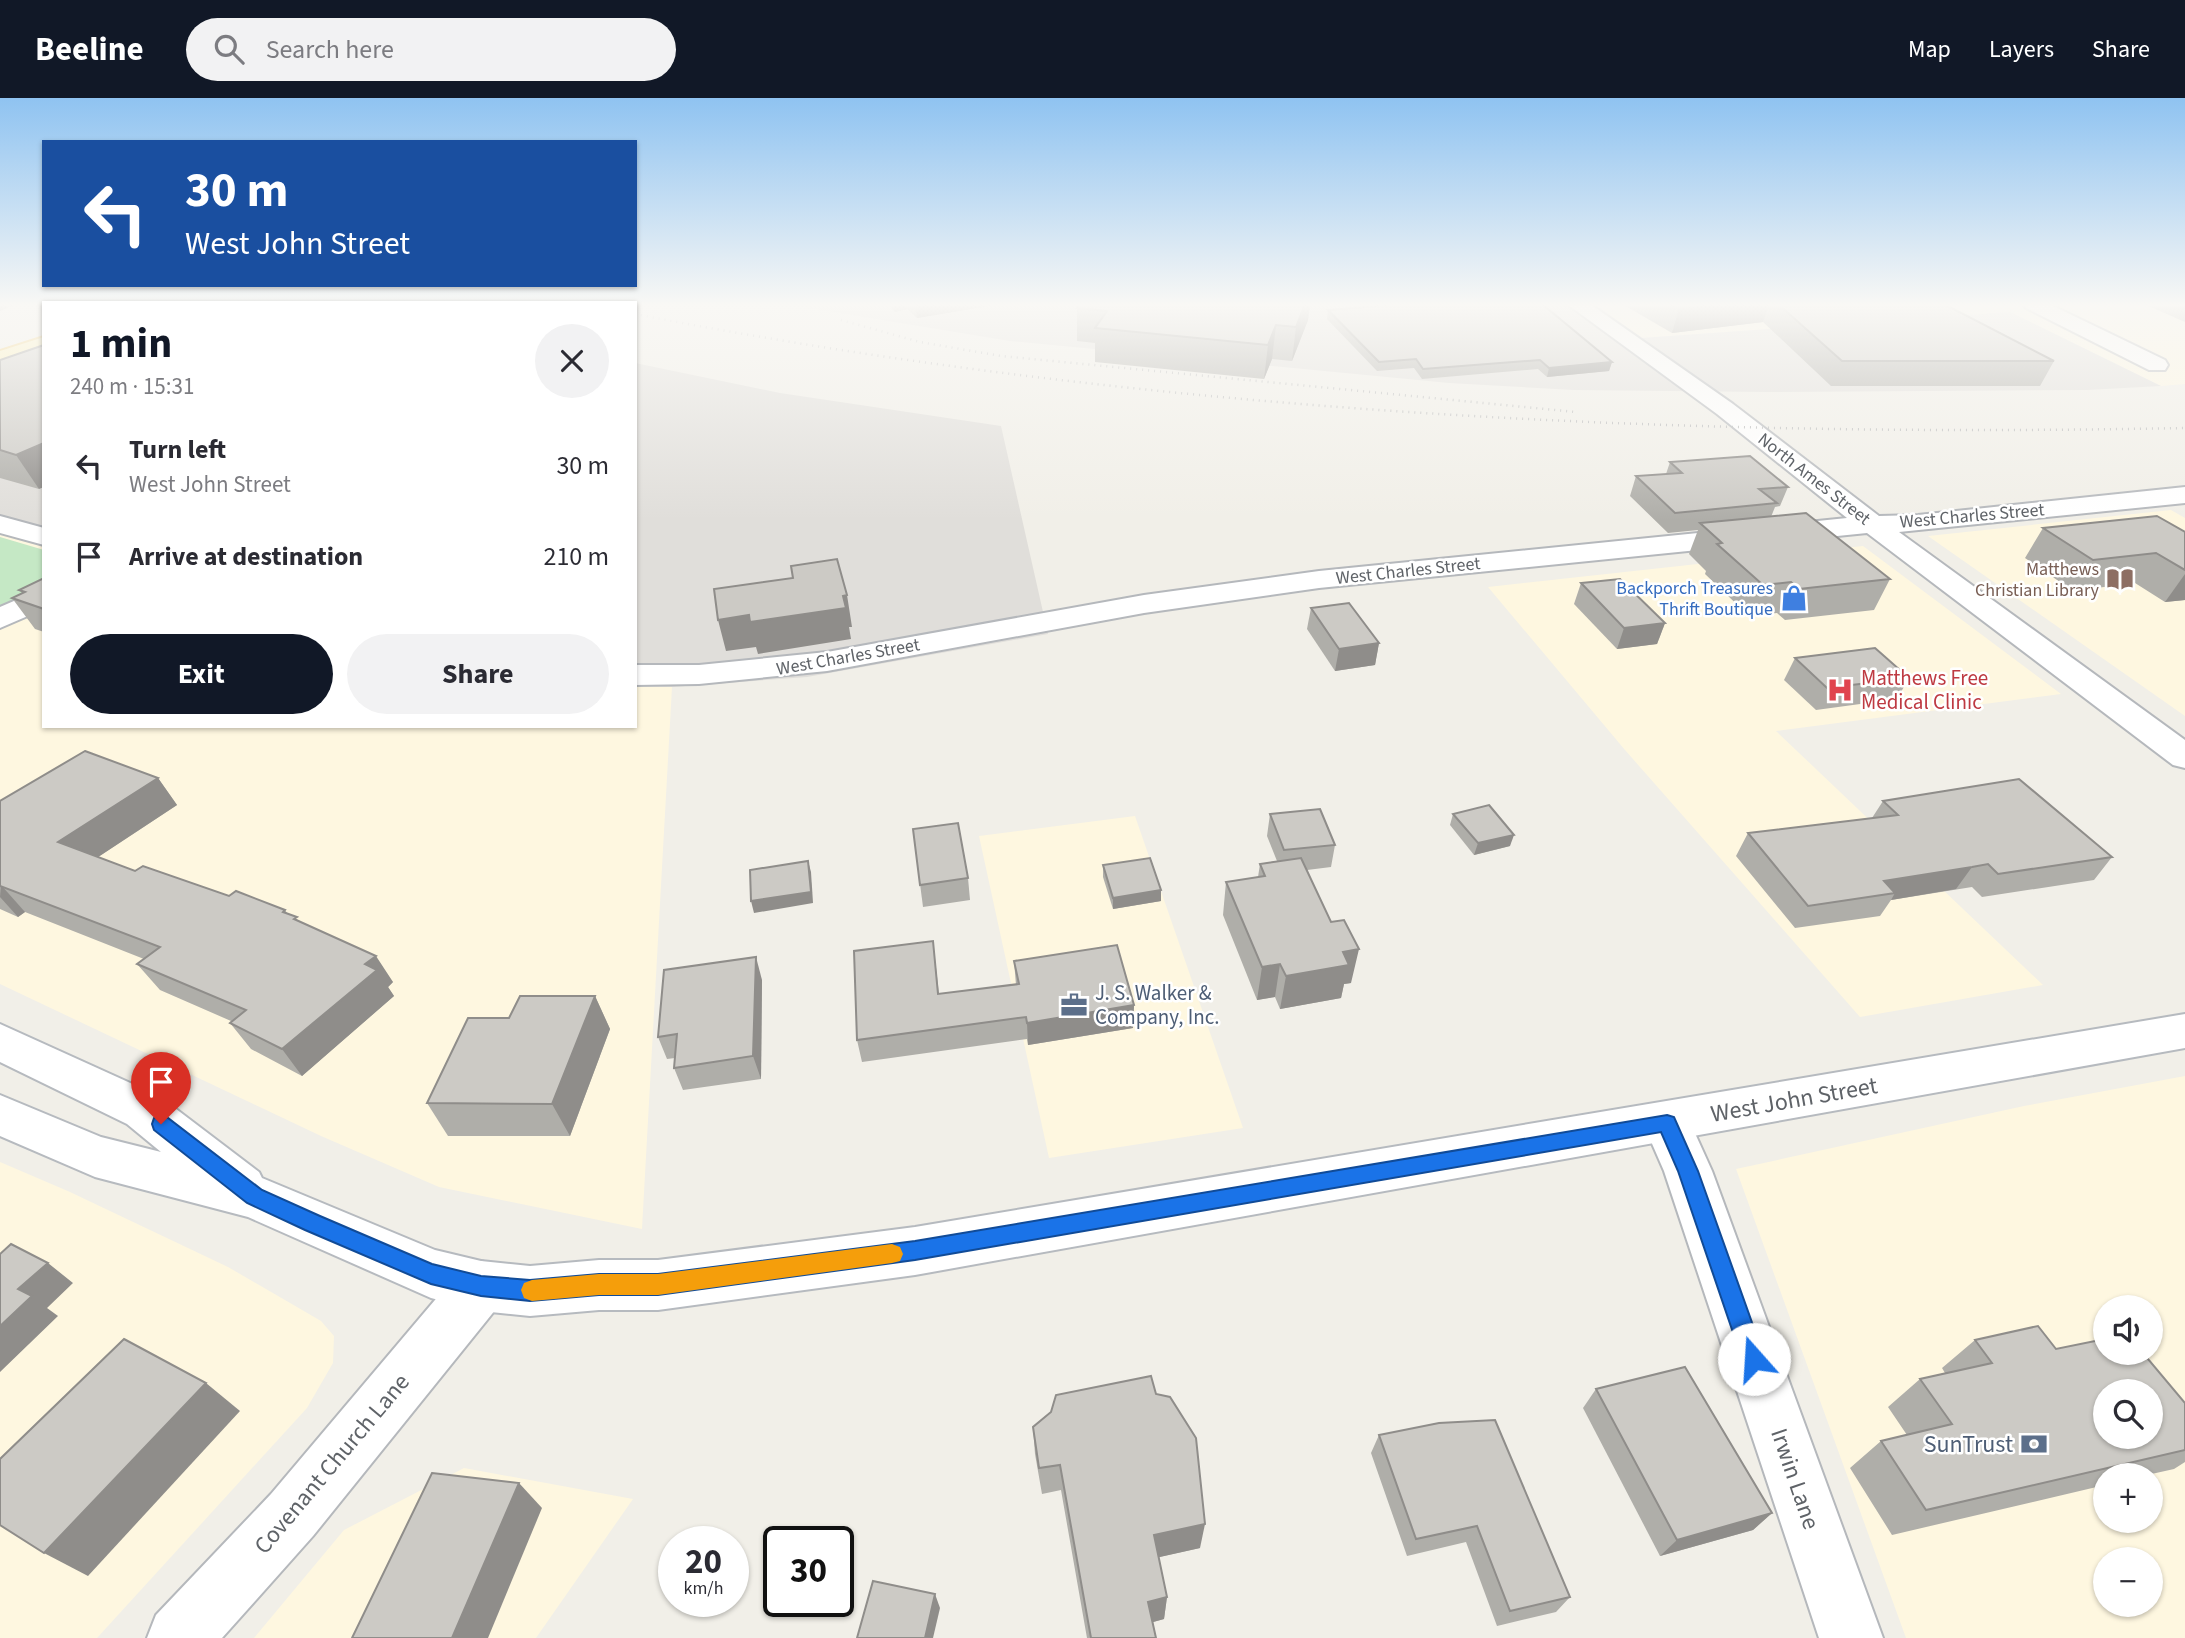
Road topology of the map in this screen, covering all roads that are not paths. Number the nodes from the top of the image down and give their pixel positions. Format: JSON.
{"nodes":[{"id":1,"x":1678,"y":376,"type":"edge"},
{"id":2,"x":2185,"y":495,"type":"edge"},
{"id":3,"x":0,"y":524,"type":"edge"},
{"id":4,"x":1872,"y":524,"type":"junction"},
{"id":5,"x":42,"y":536,"type":"edge"},
{"id":6,"x":42,"y":598,"type":"edge"},
{"id":7,"x":0,"y":619,"type":"edge"},
{"id":8,"x":637,"y":675,"type":"edge"},
{"id":9,"x":2185,"y":757,"type":"edge"},
{"id":10,"x":2185,"y":1031,"type":"edge"},
{"id":11,"x":0,"y":1042,"type":"edge"},
{"id":12,"x":0,"y":1115,"type":"edge"},
{"id":13,"x":1667,"y":1123,"type":"junction"},
{"id":14,"x":255,"y":1197,"type":"junction"},
{"id":15,"x":481,"y":1286,"type":"junction"},
{"id":16,"x":179,"y":1638,"type":"edge"},
{"id":17,"x":1851,"y":1638,"type":"edge"}],
"edges":[{"from":1,"to":4,"type":"street","name":"North Ames Street"},
{"from":2,"to":4,"type":"street","name":"West Charles Street"},
{"from":3,"to":5,"type":"street"},
{"from":4,"to":8,"type":"street","name":"West Charles Street"},
{"from":4,"to":9,"type":"street","name":"North Ames Street"},
{"from":6,"to":7,"type":"street"},
{"from":10,"to":13,"type":"street","name":"West John Street"},
{"from":11,"to":14,"type":"street","name":"West John Street"},
{"from":12,"to":14,"type":"street","name":"West John Street"},
{"from":13,"to":15,"type":"street","name":"West John Street"},
{"from":13,"to":17,"type":"street","name":"Irwin Lane"},
{"from":14,"to":15,"type":"street","name":"West John Street"},
{"from":15,"to":16,"type":"street","name":"Covenant Church Lane"}]}
